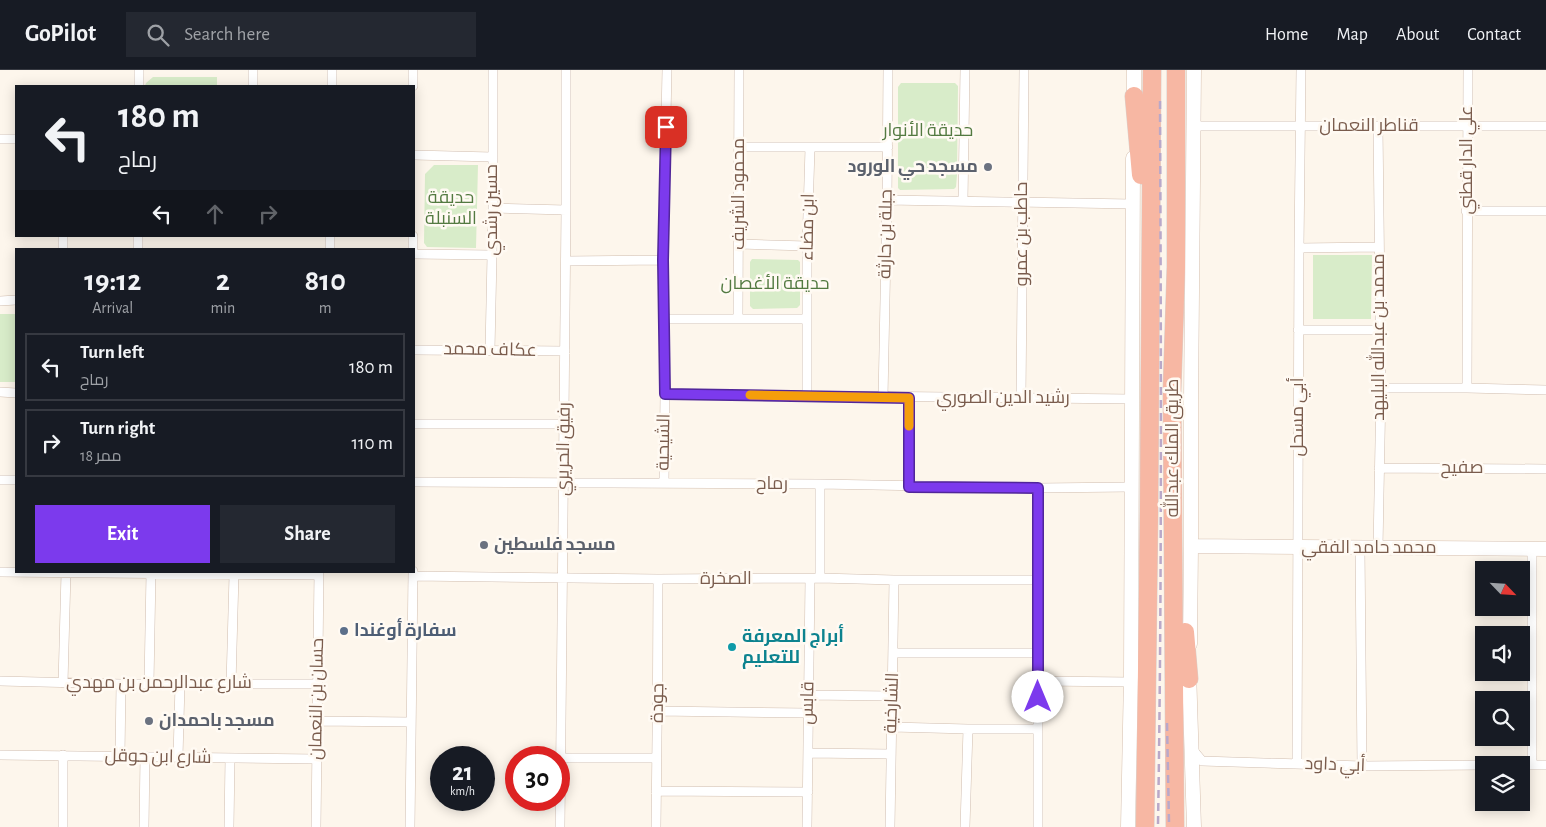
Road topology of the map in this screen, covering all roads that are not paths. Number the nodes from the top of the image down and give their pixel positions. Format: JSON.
{"nodes":[{"id":1,"x":140,"y":70,"type":"edge"},
{"id":2,"x":253,"y":70,"type":"edge"},
{"id":3,"x":332,"y":70,"type":"edge"},
{"id":4,"x":413,"y":70,"type":"edge"},
{"id":5,"x":493,"y":70,"type":"edge"},
{"id":6,"x":566,"y":70,"type":"edge"},
{"id":7,"x":667,"y":70,"type":"edge"},
{"id":8,"x":739,"y":70,"type":"edge"},
{"id":9,"x":888,"y":70,"type":"edge"},
{"id":10,"x":965,"y":70,"type":"edge"},
{"id":11,"x":1024,"y":70,"type":"edge"},
{"id":12,"x":1134,"y":70,"type":"edge"},
{"id":13,"x":1152,"y":70,"type":"edge"},
{"id":14,"x":1176,"y":70,"type":"edge"},
{"id":15,"x":1194,"y":70,"type":"edge"},
{"id":16,"x":1301,"y":70,"type":"edge"},
{"id":17,"x":1468,"y":70,"type":"edge"},
{"id":18,"x":139,"y":85,"type":"edge"},
{"id":19,"x":253,"y":85,"type":"edge"},
{"id":20,"x":332,"y":85,"type":"edge"},
{"id":21,"x":413,"y":85,"type":"edge"},
{"id":22,"x":1134,"y":96,"type":"junction"},
{"id":23,"x":1193,"y":126,"type":"junction"},
{"id":24,"x":1300,"y":126,"type":"junction"},
{"id":25,"x":1378,"y":126,"type":"junction"},
{"id":26,"x":1546,"y":126,"type":"edge"},
{"id":27,"x":1466,"y":127,"type":"junction"},
{"id":28,"x":0,"y":139,"type":"edge"},
{"id":29,"x":15,"y":140,"type":"edge"},
{"id":30,"x":739,"y":147,"type":"junction"},
{"id":31,"x":888,"y":147,"type":"junction"},
{"id":32,"x":810,"y":148,"type":"junction"},
{"id":33,"x":1192,"y":149,"type":"junction"},
{"id":34,"x":415,"y":155,"type":"edge"},
{"id":35,"x":492,"y":157,"type":"junction"},
{"id":36,"x":887,"y":200,"type":"junction"},
{"id":37,"x":963,"y":201,"type":"junction"},
{"id":38,"x":1023,"y":202,"type":"junction"},
{"id":39,"x":1132,"y":204,"type":"junction"},
{"id":40,"x":493,"y":208,"type":"junction"},
{"id":41,"x":566,"y":210,"type":"junction"},
{"id":42,"x":1466,"y":211,"type":"junction"},
{"id":43,"x":1546,"y":211,"type":"edge"},
{"id":44,"x":739,"y":244,"type":"junction"},
{"id":45,"x":807,"y":246,"type":"junction"},
{"id":46,"x":1379,"y":247,"type":"junction"},
{"id":47,"x":1299,"y":248,"type":"junction"},
{"id":48,"x":415,"y":254,"type":"edge"},
{"id":49,"x":492,"y":255,"type":"junction"},
{"id":50,"x":663,"y":260,"type":"junction"},
{"id":51,"x":566,"y":261,"type":"junction"},
{"id":52,"x":1176,"y":267,"type":"junction"},
{"id":53,"x":1150,"y":274,"type":"junction"},
{"id":54,"x":0,"y":300,"type":"edge"},
{"id":55,"x":15,"y":300,"type":"edge"},
{"id":56,"x":664,"y":319,"type":"junction"},
{"id":57,"x":738,"y":319,"type":"junction"},
{"id":58,"x":808,"y":320,"type":"junction"},
{"id":59,"x":1298,"y":330,"type":"junction"},
{"id":60,"x":1380,"y":330,"type":"junction"},
{"id":61,"x":415,"y":350,"type":"edge"},
{"id":62,"x":490,"y":350,"type":"junction"},
{"id":63,"x":565,"y":352,"type":"junction"},
{"id":64,"x":1381,"y":388,"type":"junction"},
{"id":65,"x":1467,"y":388,"type":"junction"},
{"id":66,"x":1546,"y":390,"type":"edge"},
{"id":67,"x":0,"y":392,"type":"edge"},
{"id":68,"x":15,"y":393,"type":"edge"},
{"id":69,"x":665,"y":394,"type":"junction"},
{"id":70,"x":807,"y":396,"type":"junction"},
{"id":71,"x":883,"y":398,"type":"junction"},
{"id":72,"x":909,"y":398,"type":"junction"},
{"id":73,"x":1021,"y":398,"type":"junction"},
{"id":74,"x":1132,"y":399,"type":"junction"},
{"id":75,"x":415,"y":424,"type":"edge"},
{"id":76,"x":564,"y":424,"type":"junction"},
{"id":77,"x":1379,"y":468,"type":"junction"},
{"id":78,"x":1546,"y":469,"type":"edge"},
{"id":79,"x":0,"y":480,"type":"edge"},
{"id":80,"x":15,"y":480,"type":"edge"},
{"id":81,"x":415,"y":482,"type":"edge"},
{"id":82,"x":564,"y":482,"type":"junction"},
{"id":83,"x":664,"y":483,"type":"junction"},
{"id":84,"x":820,"y":484,"type":"junction"},
{"id":85,"x":909,"y":487,"type":"junction"},
{"id":86,"x":1131,"y":487,"type":"junction"},
{"id":87,"x":1038,"y":488,"type":"junction"},
{"id":88,"x":1174,"y":506,"type":"junction"},
{"id":89,"x":1149,"y":511,"type":"junction"},
{"id":90,"x":1191,"y":546,"type":"junction"},
{"id":91,"x":1298,"y":547,"type":"junction"},
{"id":92,"x":1360,"y":548,"type":"junction"},
{"id":93,"x":1378,"y":548,"type":"junction"},
{"id":94,"x":1532,"y":549,"type":"junction"},
{"id":95,"x":1546,"y":549,"type":"edge"},
{"id":96,"x":0,"y":572,"type":"edge"},
{"id":97,"x":15,"y":572,"type":"edge"},
{"id":98,"x":66,"y":573,"type":"edge"},
{"id":99,"x":151,"y":573,"type":"joint"},
{"id":100,"x":319,"y":573,"type":"edge"},
{"id":101,"x":413,"y":574,"type":"edge"},
{"id":102,"x":234,"y":575,"type":"junction"},
{"id":103,"x":562,"y":578,"type":"junction"},
{"id":104,"x":815,"y":578,"type":"junction"},
{"id":105,"x":658,"y":579,"type":"junction"},
{"id":106,"x":894,"y":580,"type":"junction"},
{"id":107,"x":1038,"y":580,"type":"junction"},
{"id":108,"x":893,"y":653,"type":"junction"},
{"id":109,"x":1039,"y":653,"type":"junction"},
{"id":110,"x":1131,"y":679,"type":"junction"},
{"id":111,"x":1189,"y":679,"type":"junction"},
{"id":112,"x":1038,"y":680,"type":"junction"},
{"id":113,"x":0,"y":681,"type":"edge"},
{"id":114,"x":63,"y":683,"type":"junction"},
{"id":115,"x":149,"y":683,"type":"junction"},
{"id":116,"x":121,"y":684,"type":"junction"},
{"id":117,"x":180,"y":684,"type":"junction"},
{"id":118,"x":231,"y":684,"type":"junction"},
{"id":119,"x":317,"y":684,"type":"junction"},
{"id":120,"x":808,"y":696,"type":"junction"},
{"id":121,"x":892,"y":696,"type":"junction"},
{"id":122,"x":658,"y":711,"type":"junction"},
{"id":123,"x":808,"y":714,"type":"junction"},
{"id":124,"x":318,"y":721,"type":"junction"},
{"id":125,"x":412,"y":722,"type":"junction"},
{"id":126,"x":892,"y":727,"type":"junction"},
{"id":127,"x":968,"y":729,"type":"junction"},
{"id":128,"x":1038,"y":729,"type":"junction"},
{"id":129,"x":561,"y":746,"type":"edge"},
{"id":130,"x":1192,"y":749,"type":"junction"},
{"id":131,"x":808,"y":753,"type":"junction"},
{"id":132,"x":0,"y":754,"type":"edge"},
{"id":133,"x":890,"y":754,"type":"junction"},
{"id":134,"x":63,"y":755,"type":"junction"},
{"id":135,"x":120,"y":756,"type":"junction"},
{"id":136,"x":145,"y":756,"type":"junction"},
{"id":137,"x":178,"y":757,"type":"junction"},
{"id":138,"x":230,"y":758,"type":"junction"},
{"id":139,"x":570,"y":758,"type":"edge"},
{"id":140,"x":656,"y":758,"type":"junction"},
{"id":141,"x":317,"y":759,"type":"junction"},
{"id":142,"x":1297,"y":764,"type":"junction"},
{"id":143,"x":1475,"y":765,"type":"edge"},
{"id":144,"x":1532,"y":765,"type":"joint"},
{"id":145,"x":1546,"y":765,"type":"edge"},
{"id":146,"x":1362,"y":766,"type":"junction"},
{"id":147,"x":656,"y":791,"type":"junction"},
{"id":148,"x":808,"y":792,"type":"junction"},
{"id":149,"x":560,"y":811,"type":"edge"},
{"id":150,"x":63,"y":827,"type":"edge"},
{"id":151,"x":144,"y":827,"type":"edge"},
{"id":152,"x":229,"y":827,"type":"edge"},
{"id":153,"x":316,"y":827,"type":"edge"},
{"id":154,"x":410,"y":827,"type":"edge"},
{"id":155,"x":560,"y":827,"type":"edge"},
{"id":156,"x":656,"y":827,"type":"edge"},
{"id":157,"x":807,"y":827,"type":"edge"},
{"id":158,"x":890,"y":827,"type":"edge"},
{"id":159,"x":966,"y":827,"type":"edge"},
{"id":160,"x":1038,"y":827,"type":"edge"},
{"id":161,"x":1128,"y":827,"type":"edge"},
{"id":162,"x":1145,"y":827,"type":"edge"},
{"id":163,"x":1175,"y":827,"type":"edge"},
{"id":164,"x":1194,"y":827,"type":"edge"}],
"edges":[{"from":1,"to":18,"type":"street"},
{"from":2,"to":19,"type":"street"},
{"from":3,"to":20,"type":"street"},
{"from":4,"to":21,"type":"street"},
{"from":5,"to":35,"type":"street","name":"حسين رشدي"},
{"from":6,"to":41,"type":"street","name":"رفيق الحريري"},
{"from":7,"to":50,"type":"street","name":"الشيحية"},
{"from":8,"to":30,"type":"street","name":"محمود الشريف"},
{"from":9,"to":31,"type":"street","name":"جبلة بن حارثة"},
{"from":10,"to":37,"type":"street"},
{"from":11,"to":38,"type":"street","name":"حاطب بن عمرو"},
{"from":12,"to":22,"type":"main road"},
{"from":13,"to":53,"type":"highway","name":"طريق الملك عبدالله"},
{"from":14,"to":52,"type":"highway","name":"طريق الملك عبدالله"},
{"from":15,"to":23,"type":"main road"},
{"from":16,"to":24,"type":"street","name":"أبي مسحل"},
{"from":17,"to":27,"type":"street","name":"علي الدار قطني"},
{"from":22,"to":39,"type":"main road"},
{"from":22,"to":53,"type":"highway"},
{"from":23,"to":24,"type":"street","name":"قناطر النعمان"},
{"from":23,"to":33,"type":"main road"},
{"from":24,"to":25,"type":"street","name":"قناطر النعمان"},
{"from":24,"to":47,"type":"street","name":"أبي مسحل"},
{"from":25,"to":27,"type":"street","name":"قناطر النعمان"},
{"from":25,"to":46,"type":"street","name":"محمد بن عبدالله البليهد"},
{"from":26,"to":27,"type":"street","name":"قناطر النعمان"},
{"from":27,"to":42,"type":"street","name":"علي الدار قطني"},
{"from":28,"to":29,"type":"street"},
{"from":30,"to":32,"type":"street"},
{"from":30,"to":44,"type":"street","name":"محمود الشريف"},
{"from":31,"to":32,"type":"street"},
{"from":31,"to":36,"type":"street","name":"جبلة بن حارثة"},
{"from":32,"to":45,"type":"street","name":"ابن مضاء"},
{"from":33,"to":52,"type":"main road"},
{"from":33,"to":90,"type":"main road"},
{"from":34,"to":35,"type":"street"},
{"from":35,"to":40,"type":"street","name":"حسين رشدي"},
{"from":36,"to":37,"type":"street"},
{"from":36,"to":71,"type":"street","name":"جبلة بن حارثة"},
{"from":37,"to":38,"type":"street"},
{"from":38,"to":39,"type":"street"},
{"from":38,"to":73,"type":"street","name":"حاطب بن عمرو"},
{"from":39,"to":74,"type":"main road"},
{"from":40,"to":41,"type":"street"},
{"from":40,"to":49,"type":"street","name":"حسين رشدي"},
{"from":41,"to":51,"type":"street","name":"رفيق الحريري"},
{"from":42,"to":43,"type":"street"},
{"from":42,"to":65,"type":"street","name":"علي الدار قطني"},
{"from":44,"to":45,"type":"street"},
{"from":44,"to":57,"type":"street","name":"محمود الشريف"},
{"from":45,"to":58,"type":"street","name":"ابن مضاء"},
{"from":46,"to":47,"type":"street"},
{"from":46,"to":60,"type":"street","name":"محمد بن عبدالله البليهد"},
{"from":47,"to":59,"type":"street","name":"أبي مسحل"},
{"from":48,"to":49,"type":"street"},
{"from":49,"to":62,"type":"street","name":"حسين رشدي"},
{"from":50,"to":51,"type":"street"},
{"from":50,"to":56,"type":"street","name":"الشيحية"},
{"from":51,"to":63,"type":"street","name":"رفيق الحريري"},
{"from":52,"to":88,"type":"highway","name":"طريق الملك عبدالله"},
{"from":53,"to":89,"type":"highway","name":"طريق الملك عبدالله"},
{"from":54,"to":55,"type":"street"},
{"from":56,"to":57,"type":"street"},
{"from":56,"to":69,"type":"street","name":"الشيحية"},
{"from":57,"to":58,"type":"street"},
{"from":58,"to":70,"type":"street","name":"ابن مضاء"},
{"from":59,"to":60,"type":"street"},
{"from":59,"to":91,"type":"street","name":"أبي مسحل"},
{"from":60,"to":64,"type":"street","name":"محمد بن عبدالله البليهد"},
{"from":61,"to":62,"type":"street","name":"عكاف محمد"},
{"from":62,"to":63,"type":"street","name":"عكاف محمد"},
{"from":63,"to":76,"type":"street","name":"رفيق الحريري"},
{"from":64,"to":65,"type":"street"},
{"from":64,"to":77,"type":"street","name":"محمد بن عبدالله البليهد"},
{"from":65,"to":66,"type":"street"},
{"from":67,"to":68,"type":"street"},
{"from":69,"to":70,"type":"street","name":"رشيد الدين الصوري"},
{"from":69,"to":83,"type":"street","name":"الشيحية"},
{"from":70,"to":71,"type":"street","name":"رشيد الدين الصوري"},
{"from":71,"to":72,"type":"street","name":"رشيد الدين الصوري"},
{"from":72,"to":73,"type":"street","name":"رشيد الدين الصوري"},
{"from":72,"to":85,"type":"street"},
{"from":73,"to":74,"type":"street","name":"رشيد الدين الصوري"},
{"from":74,"to":86,"type":"main road"},
{"from":75,"to":76,"type":"street"},
{"from":76,"to":82,"type":"street","name":"رفيق الحريري"},
{"from":77,"to":78,"type":"street","name":"صفيح"},
{"from":77,"to":93,"type":"street","name":"محمد بن عبدالله البليهد"},
{"from":79,"to":80,"type":"street"},
{"from":81,"to":82,"type":"street","name":"رماح"},
{"from":82,"to":83,"type":"street","name":"رماح"},
{"from":82,"to":103,"type":"street","name":"رفيق الحريري"},
{"from":83,"to":84,"type":"street","name":"رماح"},
{"from":84,"to":85,"type":"street","name":"رماح"},
{"from":84,"to":104,"type":"street","name":"قابس"},
{"from":85,"to":87,"type":"street","name":"رماح"},
{"from":86,"to":87,"type":"street","name":"رماح"},
{"from":86,"to":110,"type":"main road"},
{"from":87,"to":107,"type":"street"},
{"from":88,"to":111,"type":"highway"},
{"from":88,"to":163,"type":"highway","name":"طريق الملك عبدالله"},
{"from":89,"to":110,"type":"main road"},
{"from":89,"to":162,"type":"highway","name":"طريق الملك عبدالله"},
{"from":90,"to":91,"type":"main road","name":"محمد حامد الفقي"},
{"from":90,"to":111,"type":"main road"},
{"from":91,"to":92,"type":"main road","name":"محمد حامد الفقي"},
{"from":91,"to":142,"type":"street","name":"أبي مسحل"},
{"from":92,"to":93,"type":"main road","name":"محمد حامد الفقي"},
{"from":92,"to":146,"type":"street"},
{"from":93,"to":94,"type":"main road","name":"محمد حامد الفقي"},
{"from":94,"to":95,"type":"main road","name":"محمد حامد الفقي"},
{"from":94,"to":144,"type":"street"},
{"from":96,"to":97,"type":"street"},
{"from":98,"to":114,"type":"street"},
{"from":99,"to":102,"type":"street"},
{"from":99,"to":115,"type":"street"},
{"from":100,"to":102,"type":"street"},
{"from":100,"to":119,"type":"street","name":"حسان بن النعمان"},
{"from":101,"to":103,"type":"street","name":"الصخرة"},
{"from":101,"to":125,"type":"street"},
{"from":102,"to":118,"type":"street"},
{"from":103,"to":105,"type":"street","name":"الصخرة"},
{"from":103,"to":129,"type":"street","name":"رفيق الحريري"},
{"from":104,"to":105,"type":"street","name":"الصخرة"},
{"from":104,"to":106,"type":"street","name":"الصخرة"},
{"from":104,"to":120,"type":"street","name":"قابس"},
{"from":105,"to":122,"type":"street","name":"جودة"},
{"from":106,"to":107,"type":"street","name":"الصخرة"},
{"from":106,"to":108,"type":"street","name":"الشارخية"},
{"from":107,"to":109,"type":"street"},
{"from":108,"to":109,"type":"street"},
{"from":108,"to":121,"type":"street","name":"الشارخية"},
{"from":109,"to":112,"type":"street"},
{"from":110,"to":112,"type":"street"},
{"from":110,"to":161,"type":"main road"},
{"from":111,"to":130,"type":"main road"},
{"from":112,"to":128,"type":"street"},
{"from":113,"to":114,"type":"street","name":"شارع عبدالرحمن بن مهدي"},
{"from":114,"to":116,"type":"street","name":"شارع عبدالرحمن بن مهدي"},
{"from":115,"to":116,"type":"street","name":"شارع عبدالرحمن بن مهدي"},
{"from":115,"to":117,"type":"street","name":"شارع عبدالرحمن بن مهدي"},
{"from":116,"to":135,"type":"street"},
{"from":117,"to":118,"type":"street","name":"شارع عبدالرحمن بن مهدي"},
{"from":117,"to":137,"type":"street"},
{"from":118,"to":119,"type":"street","name":"شارع عبدالرحمن بن مهدي"},
{"from":119,"to":124,"type":"street","name":"حسان بن النعمان"},
{"from":120,"to":121,"type":"street"},
{"from":120,"to":123,"type":"street","name":"قابس"},
{"from":121,"to":126,"type":"street","name":"الشارخية"},
{"from":122,"to":123,"type":"street"},
{"from":122,"to":140,"type":"street","name":"جودة"},
{"from":123,"to":131,"type":"street","name":"قابس"},
{"from":124,"to":125,"type":"street"},
{"from":124,"to":141,"type":"street","name":"حسان بن النعمان"},
{"from":125,"to":154,"type":"street"},
{"from":126,"to":127,"type":"street"},
{"from":126,"to":133,"type":"street","name":"الشارخية"},
{"from":127,"to":128,"type":"street"},
{"from":127,"to":159,"type":"street"},
{"from":128,"to":160,"type":"street"},
{"from":130,"to":142,"type":"street","name":"أبي داود"},
{"from":130,"to":164,"type":"main road"},
{"from":131,"to":133,"type":"street"},
{"from":131,"to":148,"type":"street","name":"قابس"},
{"from":132,"to":134,"type":"street","name":"شارع ابن حوقل"},
{"from":133,"to":158,"type":"street","name":"الشارخية"},
{"from":134,"to":135,"type":"street","name":"شارع ابن حوقل"},
{"from":134,"to":150,"type":"street"},
{"from":135,"to":136,"type":"street","name":"شارع ابن حوقل"},
{"from":136,"to":137,"type":"street","name":"شارع ابن حوقل"},
{"from":136,"to":151,"type":"street"},
{"from":137,"to":138,"type":"street","name":"شارع ابن حوقل"},
{"from":138,"to":141,"type":"street","name":"شارع ابن حوقل"},
{"from":138,"to":152,"type":"street"},
{"from":139,"to":140,"type":"street"},
{"from":140,"to":147,"type":"street","name":"جودة"},
{"from":141,"to":153,"type":"street","name":"حسان بن النعمان"},
{"from":142,"to":146,"type":"street","name":"أبي داود"},
{"from":143,"to":146,"type":"street","name":"أبي داود"},
{"from":144,"to":145,"type":"street"},
{"from":147,"to":148,"type":"street"},
{"from":147,"to":156,"type":"street","name":"جودة"},
{"from":148,"to":157,"type":"street","name":"قابس"},
{"from":149,"to":155,"type":"street","name":"رفيق الحريري"}]}
